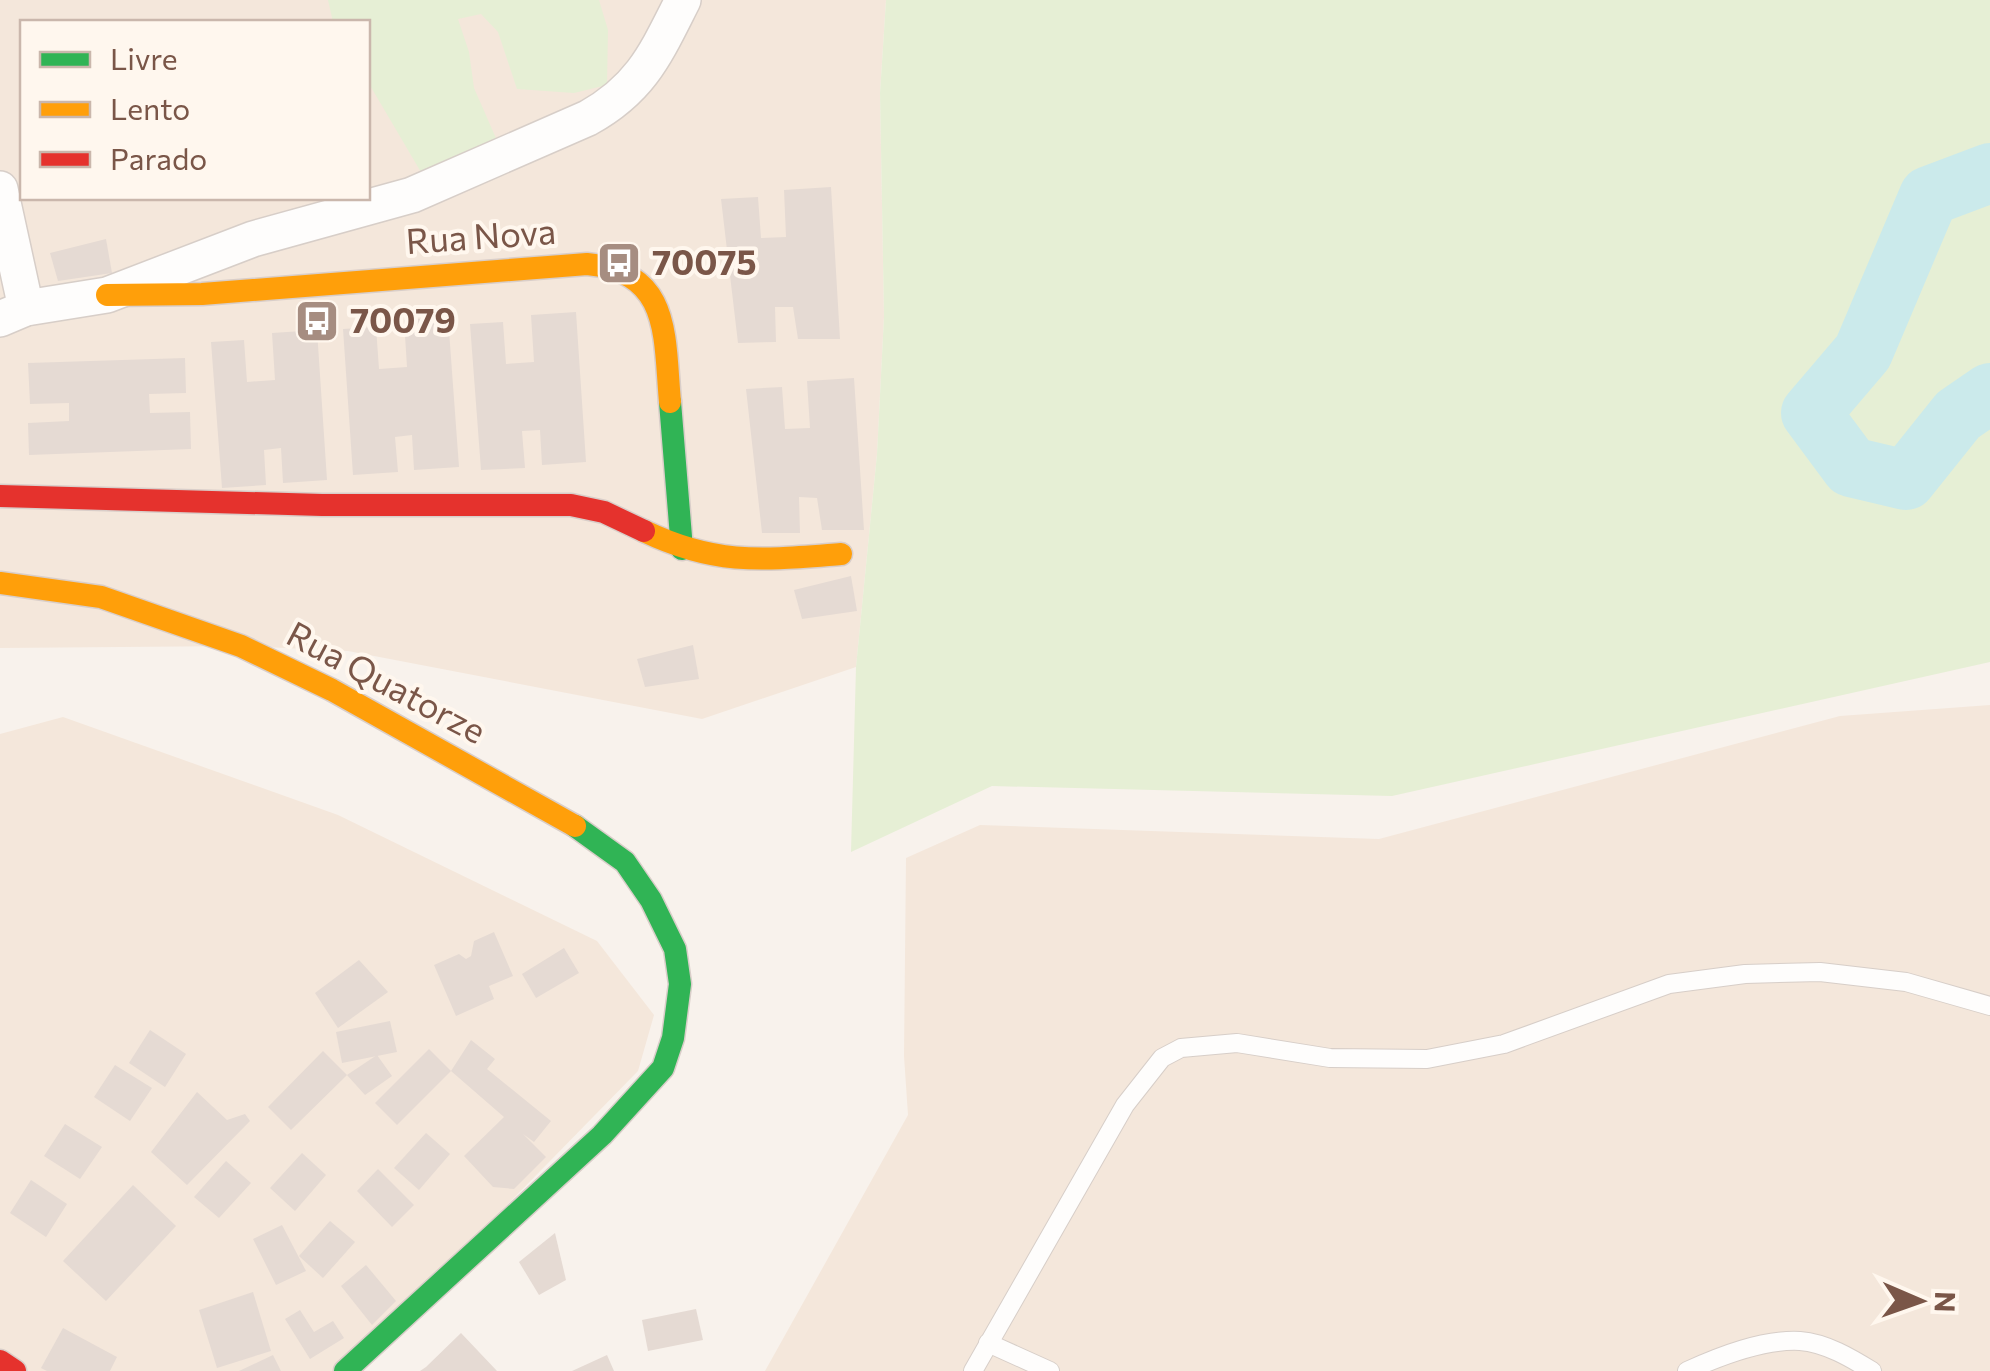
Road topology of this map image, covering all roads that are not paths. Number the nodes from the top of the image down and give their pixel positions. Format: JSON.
{"nodes":[{"id":1,"x":682,"y":0,"type":"edge"},
{"id":2,"x":0,"y":188,"type":"edge"},
{"id":3,"x":107,"y":295,"type":"junction"},
{"id":4,"x":13,"y":313,"type":"edge"},
{"id":5,"x":0,"y":496,"type":"edge"},
{"id":6,"x":682,"y":549,"type":"junction"},
{"id":7,"x":840,"y":554,"type":"dead end"},
{"id":8,"x":0,"y":582,"type":"edge"},
{"id":9,"x":1990,"y":1006,"type":"edge"},
{"id":10,"x":988,"y":1343,"type":"junction"},
{"id":11,"x":0,"y":1362,"type":"edge"},
{"id":12,"x":15,"y":1371,"type":"edge"},
{"id":13,"x":345,"y":1371,"type":"edge"},
{"id":14,"x":973,"y":1371,"type":"edge"},
{"id":15,"x":1050,"y":1371,"type":"edge"},
{"id":16,"x":1686,"y":1371,"type":"edge"},
{"id":17,"x":1872,"y":1371,"type":"edge"}],
"edges":[{"from":1,"to":3,"type":"street"},
{"from":2,"to":4,"type":"street"},
{"from":3,"to":4,"type":"street"},
{"from":3,"to":6,"type":"street","name":"Rua Nova"},
{"from":5,"to":6,"type":"street"},
{"from":6,"to":7,"type":"street"},
{"from":8,"to":13,"type":"street","name":"Rua Quatorze"},
{"from":9,"to":10,"type":"lane"},
{"from":10,"to":14,"type":"lane"},
{"from":10,"to":15,"type":"lane"},
{"from":11,"to":12,"type":"street"},
{"from":16,"to":17,"type":"lane"}]}
